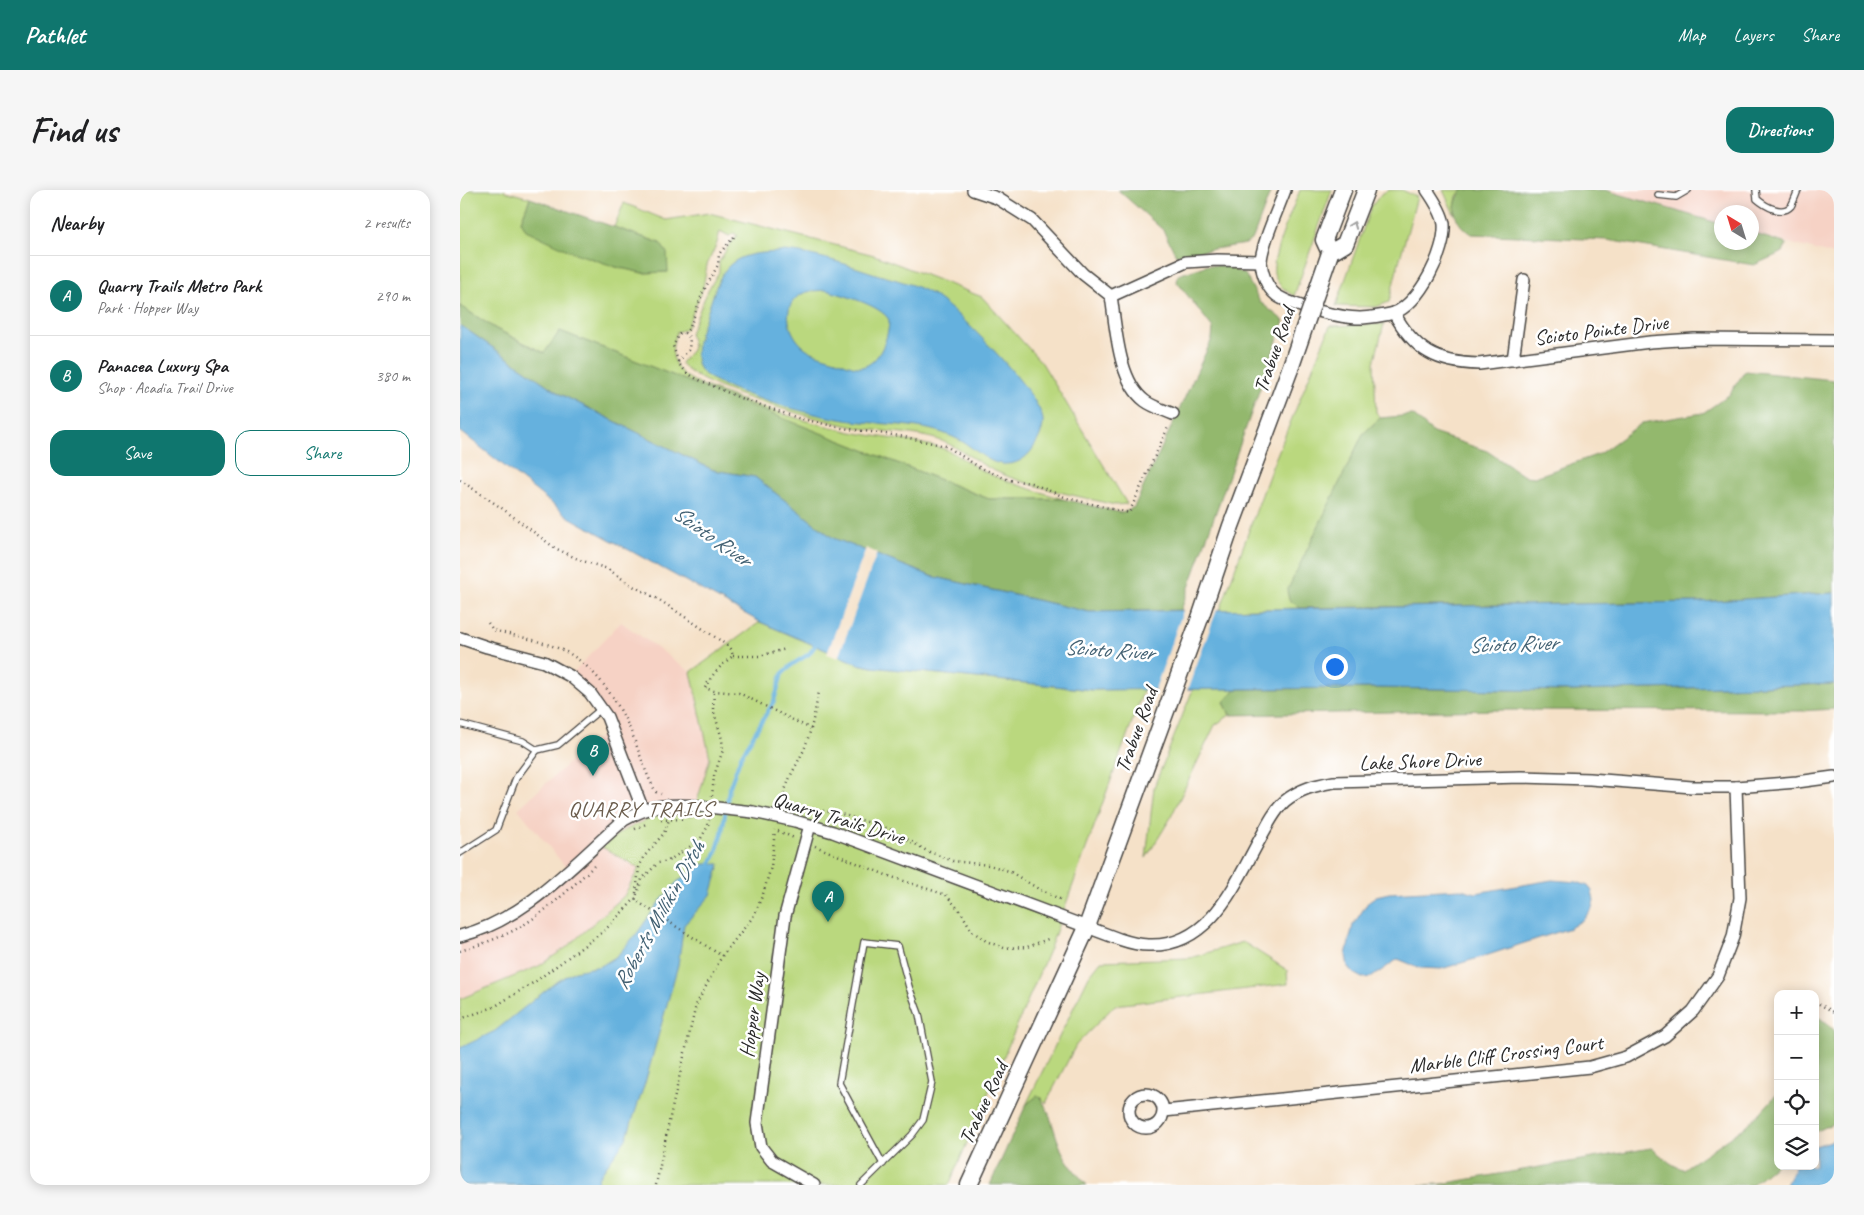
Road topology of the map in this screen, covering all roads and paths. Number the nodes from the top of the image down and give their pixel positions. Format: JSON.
{"nodes":[{"id":1,"x":973,"y":190,"type":"edge"},
{"id":2,"x":1285,"y":190,"type":"edge"},
{"id":3,"x":1343,"y":190,"type":"edge"},
{"id":4,"x":1366,"y":190,"type":"edge"},
{"id":5,"x":1428,"y":190,"type":"edge"},
{"id":6,"x":1688,"y":190,"type":"edge"},
{"id":7,"x":1756,"y":190,"type":"edge"},
{"id":8,"x":1798,"y":190,"type":"edge"},
{"id":9,"x":1658,"y":195,"type":"dead end"},
{"id":10,"x":734,"y":236,"type":"dead end"},
{"id":11,"x":1330,"y":253,"type":"junction"},
{"id":12,"x":1261,"y":261,"type":"junction"},
{"id":13,"x":1524,"y":280,"type":"dead end"},
{"id":14,"x":1111,"y":296,"type":"junction"},
{"id":15,"x":1394,"y":313,"type":"junction"},
{"id":16,"x":685,"y":333,"type":"junction"},
{"id":17,"x":1834,"y":340,"type":"edge"},
{"id":18,"x":1513,"y":360,"type":"junction"},
{"id":19,"x":678,"y":362,"type":"junction"},
{"id":20,"x":1173,"y":414,"type":"joint"},
{"id":21,"x":460,"y":480,"type":"edge"},
{"id":22,"x":460,"y":638,"type":"edge"},
{"id":23,"x":786,"y":649,"type":"dead end"},
{"id":24,"x":734,"y":656,"type":"junction"},
{"id":25,"x":714,"y":691,"type":"junction"},
{"id":26,"x":819,"y":692,"type":"dead end"},
{"id":27,"x":602,"y":708,"type":"junction"},
{"id":28,"x":460,"y":724,"type":"edge"},
{"id":29,"x":811,"y":729,"type":"junction"},
{"id":30,"x":537,"y":750,"type":"junction"},
{"id":31,"x":1834,"y":777,"type":"edge"},
{"id":32,"x":1736,"y":787,"type":"junction"},
{"id":33,"x":711,"y":799,"type":"dead end"},
{"id":34,"x":643,"y":810,"type":"junction"},
{"id":35,"x":709,"y":817,"type":"dead end"},
{"id":36,"x":669,"y":820,"type":"dead end"},
{"id":37,"x":810,"y":825,"type":"junction"},
{"id":38,"x":767,"y":828,"type":"dead end"},
{"id":39,"x":775,"y":830,"type":"junction"},
{"id":40,"x":805,"y":842,"type":"junction"},
{"id":41,"x":460,"y":853,"type":"edge"},
{"id":42,"x":635,"y":900,"type":"junction"},
{"id":43,"x":1062,"y":900,"type":"dead end"},
{"id":44,"x":1087,"y":927,"type":"junction"},
{"id":45,"x":460,"y":936,"type":"edge"},
{"id":46,"x":1048,"y":939,"type":"dead end"},
{"id":47,"x":722,"y":956,"type":"junction"},
{"id":48,"x":1819,"y":1004,"type":"dead end"},
{"id":49,"x":1834,"y":1012,"type":"edge"},
{"id":50,"x":460,"y":1020,"type":"edge"},
{"id":51,"x":1164,"y":1111,"type":"dead end"},
{"id":52,"x":884,"y":1164,"type":"junction"},
{"id":53,"x":656,"y":1185,"type":"edge"},
{"id":54,"x":814,"y":1185,"type":"edge"},
{"id":55,"x":861,"y":1185,"type":"edge"},
{"id":56,"x":969,"y":1185,"type":"edge"}],
"edges":[{"from":1,"to":14,"type":"street"},
{"from":2,"to":12,"type":"street"},
{"from":3,"to":11,"type":"main road","name":"Trabue Road"},
{"from":11,"to":4,"type":"main road","name":"Trabue Road","one_way":true},
{"from":5,"to":15,"type":"street"},
{"from":6,"to":9,"type":"lane"},
{"from":7,"to":8,"type":"lane"},
{"from":10,"to":16,"type":"path"},
{"from":11,"to":44,"type":"main road","name":"Trabue Road","bridge":true},
{"from":12,"to":14,"type":"street"},
{"from":12,"to":15,"type":"street"},
{"from":13,"to":18,"type":"street"},
{"from":14,"to":20,"type":"street"},
{"from":15,"to":18,"type":"street","name":"Scioto Pointe Drive"},
{"from":16,"to":19,"type":"path"},
{"from":16,"to":19,"type":"path"},
{"from":17,"to":18,"type":"street","name":"Scioto Pointe Drive"},
{"from":19,"to":20,"type":"path"},
{"from":21,"to":24,"type":"path"},
{"from":22,"to":27,"type":"street"},
{"from":23,"to":24,"type":"path"},
{"from":24,"to":25,"type":"path"},
{"from":25,"to":29,"type":"path"},
{"from":25,"to":33,"type":"path"},
{"from":26,"to":29,"type":"path"},
{"from":27,"to":30,"type":"lane"},
{"from":27,"to":34,"type":"street"},
{"from":28,"to":30,"type":"lane"},
{"from":29,"to":43,"type":"path"},
{"from":30,"to":41,"type":"lane"},
{"from":31,"to":32,"type":"street","name":"Lake Shore Drive"},
{"from":32,"to":44,"type":"street","name":"Lake Shore Drive"},
{"from":32,"to":51,"type":"street","name":"Marble Cliff Crossing Court"},
{"from":34,"to":37,"type":"street","name":"Quarry Trails Drive","bridge":true},
{"from":34,"to":45,"type":"street","name":"Quarry Trails Drive"},
{"from":35,"to":42,"type":"path"},
{"from":36,"to":42,"type":"path"},
{"from":37,"to":40,"type":"street","name":"Hopper Way"},
{"from":37,"to":44,"type":"street","name":"Quarry Trails Drive"},
{"from":38,"to":39,"type":"path"},
{"from":39,"to":40,"type":"path"},
{"from":39,"to":47,"type":"path"},
{"from":40,"to":46,"type":"path"},
{"from":40,"to":54,"type":"street","name":"Hopper Way"},
{"from":42,"to":47,"type":"path"},
{"from":42,"to":50,"type":"path"},
{"from":44,"to":56,"type":"main road","name":"Trabue Road"},
{"from":47,"to":53,"type":"path"},
{"from":48,"to":49,"type":"path"},
{"from":52,"to":52,"type":"lane"},
{"from":52,"to":55,"type":"lane"}]}
